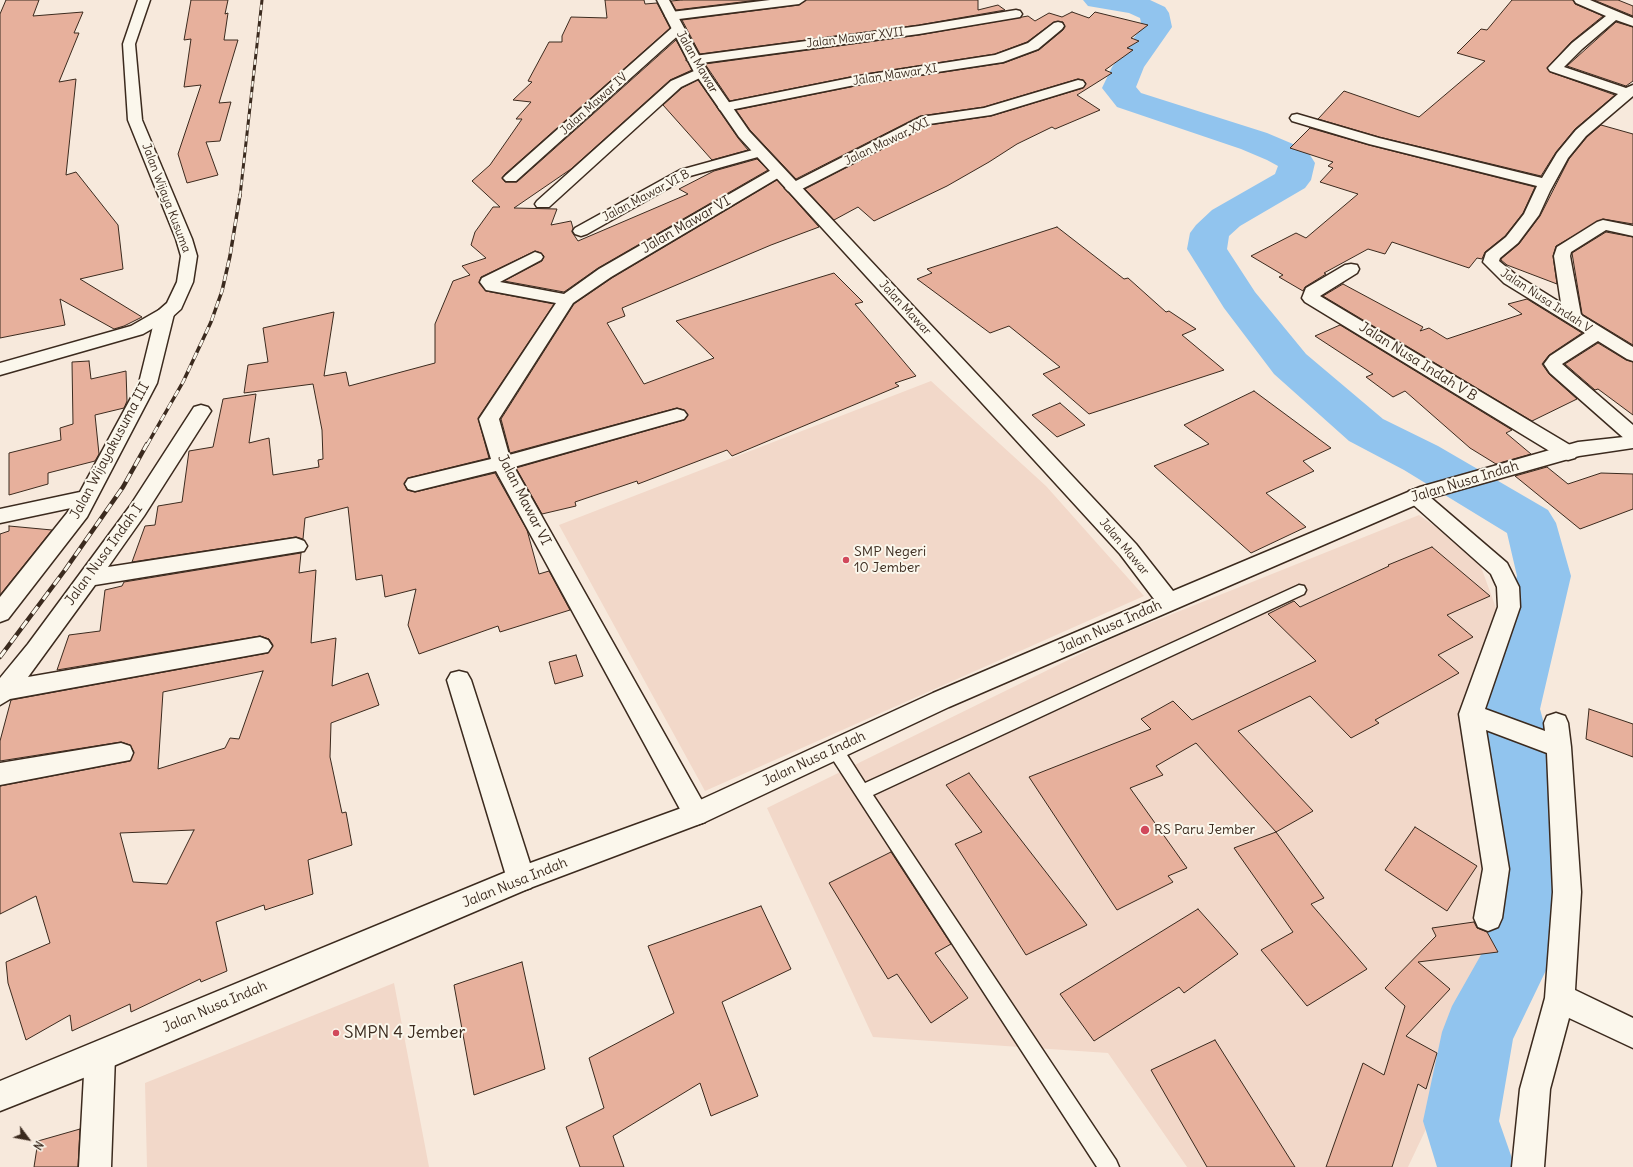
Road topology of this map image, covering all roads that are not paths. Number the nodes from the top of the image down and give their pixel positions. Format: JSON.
{"nodes":[{"id":1,"x":144,"y":0,"type":"edge"},
{"id":2,"x":663,"y":0,"type":"edge"},
{"id":3,"x":799,"y":0,"type":"edge"},
{"id":4,"x":1580,"y":0,"type":"edge"},
{"id":5,"x":1016,"y":14,"type":"dead end"},
{"id":6,"x":1614,"y":15,"type":"junction"},
{"id":7,"x":1633,"y":22,"type":"edge"},
{"id":8,"x":674,"y":23,"type":"junction"},
{"id":9,"x":1058,"y":26,"type":"dead end"},
{"id":10,"x":697,"y":66,"type":"junction"},
{"id":11,"x":1078,"y":84,"type":"dead end"},
{"id":12,"x":1631,"y":91,"type":"edge"},
{"id":13,"x":725,"y":107,"type":"junction"},
{"id":14,"x":1297,"y":118,"type":"dead end"},
{"id":15,"x":760,"y":152,"type":"junction"},
{"id":16,"x":778,"y":172,"type":"junction"},
{"id":17,"x":511,"y":178,"type":"dead end"},
{"id":18,"x":1546,"y":184,"type":"junction"},
{"id":19,"x":793,"y":188,"type":"junction"},
{"id":20,"x":543,"y":204,"type":"dead end"},
{"id":21,"x":580,"y":231,"type":"dead end"},
{"id":22,"x":1633,"y":231,"type":"edge"},
{"id":23,"x":535,"y":257,"type":"dead end"},
{"id":24,"x":1351,"y":268,"type":"dead end"},
{"id":25,"x":567,"y":300,"type":"junction"},
{"id":26,"x":165,"y":314,"type":"junction"},
{"id":27,"x":1572,"y":316,"type":"junction"},
{"id":28,"x":1596,"y":334,"type":"junction"},
{"id":29,"x":1633,"y":355,"type":"edge"},
{"id":30,"x":0,"y":368,"type":"edge"},
{"id":31,"x":201,"y":411,"type":"dead end"},
{"id":32,"x":677,"y":415,"type":"dead end"},
{"id":33,"x":1633,"y":435,"type":"edge"},
{"id":34,"x":1633,"y":442,"type":"edge"},
{"id":35,"x":1568,"y":453,"type":"junction"},
{"id":36,"x":502,"y":464,"type":"junction"},
{"id":37,"x":415,"y":484,"type":"dead end"},
{"id":38,"x":1421,"y":494,"type":"junction"},
{"id":39,"x":87,"y":498,"type":"junction"},
{"id":40,"x":0,"y":516,"type":"edge"},
{"id":41,"x":296,"y":546,"type":"dead end"},
{"id":42,"x":88,"y":578,"type":"junction"},
{"id":43,"x":1299,"y":590,"type":"dead end"},
{"id":44,"x":1168,"y":601,"type":"junction"},
{"id":45,"x":0,"y":612,"type":"edge"},
{"id":46,"x":260,"y":646,"type":"dead end"},
{"id":47,"x":459,"y":680,"type":"dead end"},
{"id":48,"x":2,"y":693,"type":"edge"},
{"id":49,"x":1479,"y":716,"type":"junction"},
{"id":50,"x":834,"y":749,"type":"junction"},
{"id":51,"x":121,"y":753,"type":"dead end"},
{"id":52,"x":0,"y":774,"type":"edge"},
{"id":53,"x":862,"y":792,"type":"junction"},
{"id":54,"x":696,"y":814,"type":"junction"},
{"id":55,"x":521,"y":879,"type":"junction"},
{"id":56,"x":1488,"y":918,"type":"dead end"},
{"id":57,"x":1560,"y":998,"type":"junction"},
{"id":58,"x":1633,"y":1033,"type":"edge"},
{"id":59,"x":100,"y":1056,"type":"junction"},
{"id":60,"x":0,"y":1096,"type":"edge"},
{"id":61,"x":95,"y":1167,"type":"edge"},
{"id":62,"x":1109,"y":1167,"type":"edge"},
{"id":63,"x":1528,"y":1167,"type":"edge"}],
"edges":[{"from":1,"to":26,"type":"street","name":"Jalan Wijaya Kusuma"},
{"from":2,"to":8,"type":"street","name":"Jalan Mawar"},
{"from":3,"to":8,"type":"street"},
{"from":4,"to":6,"type":"street"},
{"from":5,"to":10,"type":"street","name":"Jalan Mawar XVII"},
{"from":6,"to":7,"type":"street"},
{"from":6,"to":12,"type":"street"},
{"from":8,"to":10,"type":"street","name":"Jalan Mawar"},
{"from":8,"to":17,"type":"street","name":"Jalan Mawar IV"},
{"from":9,"to":13,"type":"street","name":"Jalan Mawar XI"},
{"from":10,"to":13,"type":"street","name":"Jalan Mawar"},
{"from":10,"to":20,"type":"street","name":"Jalan Mawar XVII"},
{"from":11,"to":19,"type":"street","name":"Jalan Mawar XXI"},
{"from":12,"to":18,"type":"street","name":"Jalan Nusa Indah V"},
{"from":13,"to":15,"type":"street","name":"Jalan Mawar"},
{"from":14,"to":18,"type":"street"},
{"from":15,"to":16,"type":"street","name":"Jalan Mawar"},
{"from":15,"to":21,"type":"street","name":"Jalan Mawar VI B"},
{"from":16,"to":19,"type":"street","name":"Jalan Mawar"},
{"from":16,"to":25,"type":"street","name":"Jalan Mawar VI"},
{"from":18,"to":27,"type":"street","name":"Jalan Nusa Indah V"},
{"from":19,"to":44,"type":"street","name":"Jalan Mawar"},
{"from":22,"to":27,"type":"street"},
{"from":23,"to":25,"type":"street"},
{"from":24,"to":35,"type":"street","name":"Jalan Nusa Indah V B"},
{"from":25,"to":36,"type":"street","name":"Jalan Mawar VI"},
{"from":26,"to":30,"type":"street","name":"Jalan Wijaya Kusuma"},
{"from":26,"to":39,"type":"street","name":"Jalan Wijayakusuma III"},
{"from":27,"to":28,"type":"street","name":"Jalan Nusa Indah V"},
{"from":28,"to":29,"type":"street","name":"Jalan Nusa Indah V"},
{"from":28,"to":33,"type":"street"},
{"from":31,"to":42,"type":"street","name":"Jalan Nusa Indah I"},
{"from":32,"to":36,"type":"street"},
{"from":34,"to":35,"type":"street","name":"Jalan Nusa Indah"},
{"from":35,"to":38,"type":"street","name":"Jalan Nusa Indah"},
{"from":36,"to":37,"type":"street"},
{"from":36,"to":54,"type":"street","name":"Jalan Mawar VI"},
{"from":38,"to":44,"type":"street","name":"Jalan Nusa Indah"},
{"from":38,"to":49,"type":"street"},
{"from":39,"to":40,"type":"street"},
{"from":39,"to":45,"type":"street","name":"Jalan Wijayakusuma III"},
{"from":41,"to":42,"type":"street"},
{"from":42,"to":48,"type":"street","name":"Jalan Nusa Indah I"},
{"from":43,"to":53,"type":"lane"},
{"from":44,"to":50,"type":"street","name":"Jalan Nusa Indah"},
{"from":46,"to":48,"type":"street"},
{"from":47,"to":55,"type":"street"},
{"from":49,"to":56,"type":"street"},
{"from":49,"to":57,"type":"street"},
{"from":50,"to":53,"type":"lane"},
{"from":50,"to":54,"type":"street","name":"Jalan Nusa Indah"},
{"from":51,"to":52,"type":"street"},
{"from":53,"to":62,"type":"lane"},
{"from":54,"to":55,"type":"street","name":"Jalan Nusa Indah"},
{"from":55,"to":59,"type":"street","name":"Jalan Nusa Indah"},
{"from":57,"to":58,"type":"street"},
{"from":57,"to":63,"type":"street"},
{"from":59,"to":60,"type":"street","name":"Jalan Nusa Indah"},
{"from":59,"to":61,"type":"street"}]}
